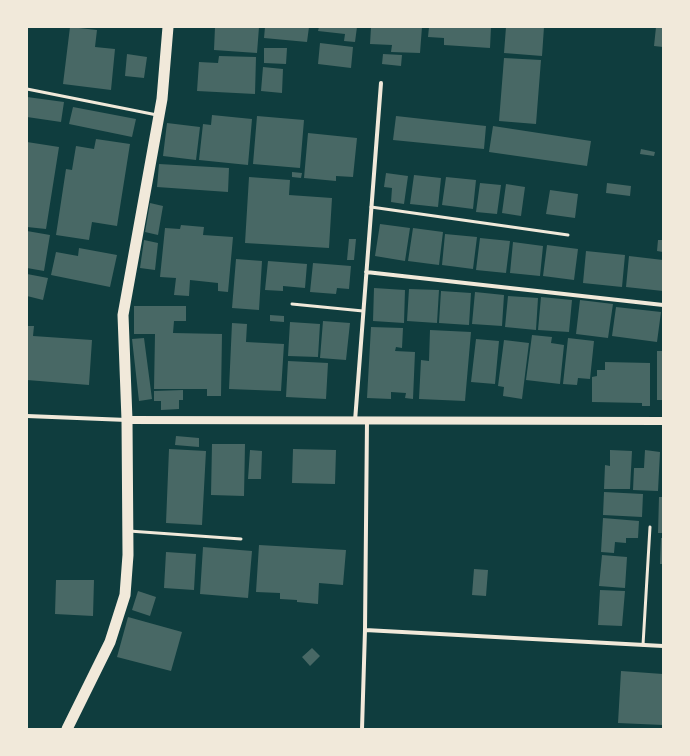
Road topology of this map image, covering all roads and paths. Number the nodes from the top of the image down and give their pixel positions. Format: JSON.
{"nodes":[{"id":1,"x":168,"y":27,"type":"edge"},
{"id":2,"x":381,"y":82,"type":"dead end"},
{"id":3,"x":27,"y":89,"type":"edge"},
{"id":4,"x":159,"y":116,"type":"junction"},
{"id":5,"x":371,"y":207,"type":"junction"},
{"id":6,"x":568,"y":235,"type":"dead end"},
{"id":7,"x":366,"y":272,"type":"junction"},
{"id":8,"x":292,"y":304,"type":"dead end"},
{"id":9,"x":663,"y":305,"type":"edge"},
{"id":10,"x":363,"y":312,"type":"junction"},
{"id":11,"x":27,"y":416,"type":"edge"},
{"id":12,"x":127,"y":420,"type":"junction"},
{"id":13,"x":367,"y":420,"type":"junction"},
{"id":14,"x":355,"y":421,"type":"junction"},
{"id":15,"x":663,"y":421,"type":"edge"},
{"id":16,"x":650,"y":527,"type":"dead end"},
{"id":17,"x":128,"y":531,"type":"junction"},
{"id":18,"x":241,"y":539,"type":"dead end"},
{"id":19,"x":365,"y":630,"type":"junction"},
{"id":20,"x":643,"y":645,"type":"junction"},
{"id":21,"x":663,"y":646,"type":"edge"},
{"id":22,"x":67,"y":729,"type":"edge"},
{"id":23,"x":362,"y":729,"type":"edge"}],
"edges":[{"from":1,"to":4,"type":"highway"},
{"from":2,"to":5,"type":"street"},
{"from":3,"to":4,"type":"lane"},
{"from":4,"to":12,"type":"highway"},
{"from":5,"to":6,"type":"lane"},
{"from":5,"to":7,"type":"street"},
{"from":7,"to":9,"type":"street"},
{"from":7,"to":10,"type":"street"},
{"from":8,"to":10,"type":"lane"},
{"from":10,"to":14,"type":"street"},
{"from":11,"to":12,"type":"street"},
{"from":12,"to":14,"type":"main road"},
{"from":12,"to":17,"type":"highway"},
{"from":13,"to":14,"type":"main road"},
{"from":13,"to":15,"type":"main road"},
{"from":13,"to":19,"type":"street"},
{"from":16,"to":20,"type":"lane"},
{"from":17,"to":18,"type":"lane"},
{"from":17,"to":22,"type":"highway"},
{"from":19,"to":20,"type":"street"},
{"from":19,"to":23,"type":"street"},
{"from":20,"to":21,"type":"street"}]}
